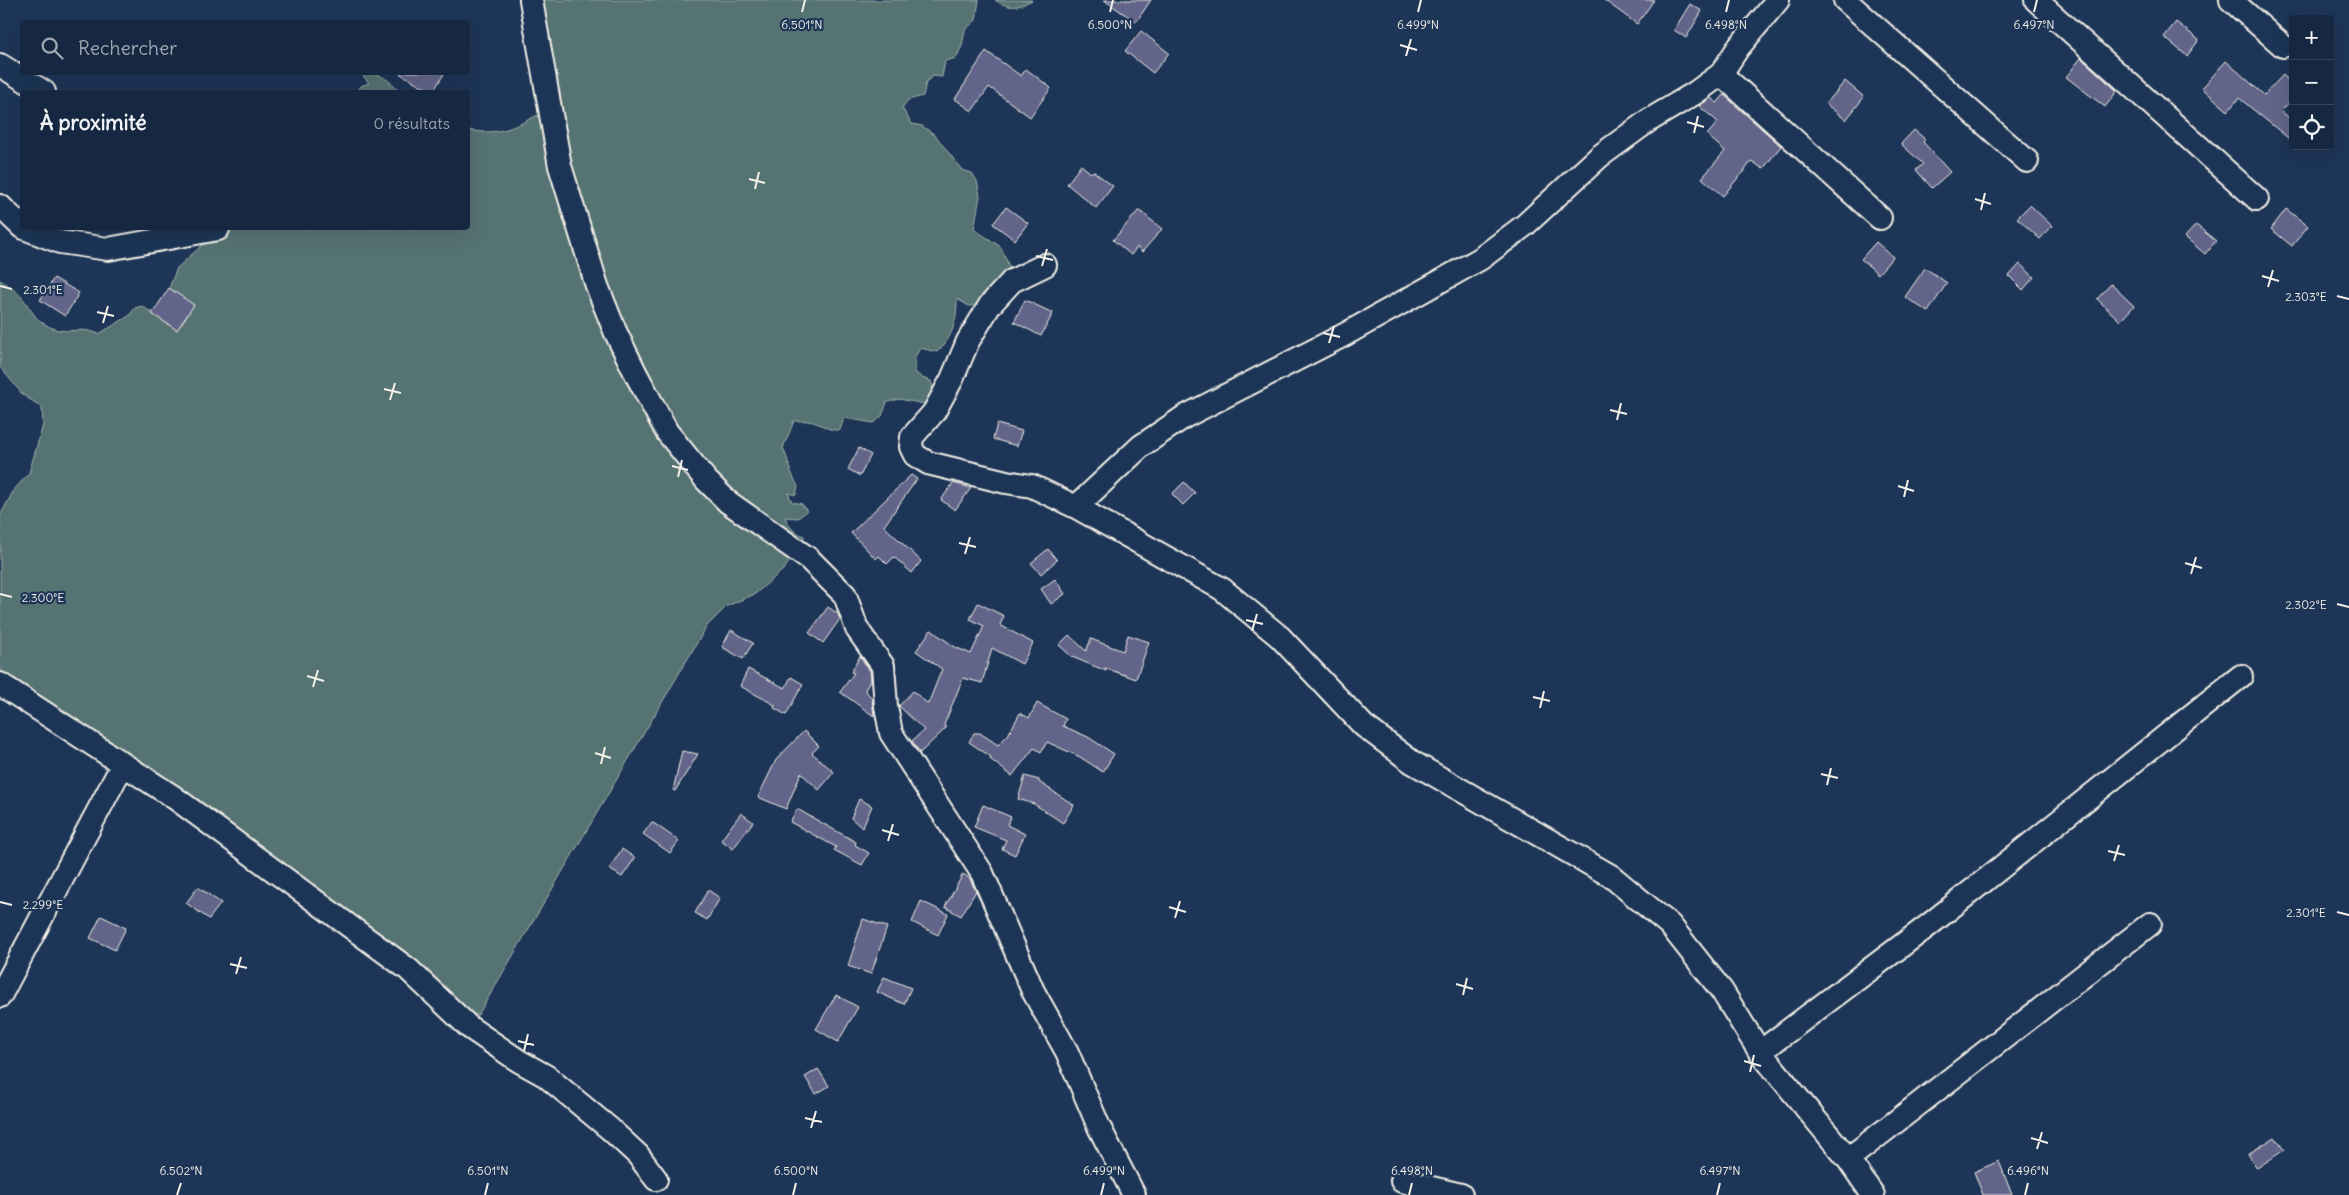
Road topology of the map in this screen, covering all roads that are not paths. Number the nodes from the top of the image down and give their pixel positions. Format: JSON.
{"nodes":[{"id":1,"x":530,"y":0,"type":"edge"},
{"id":2,"x":1778,"y":0,"type":"edge"},
{"id":3,"x":1845,"y":0,"type":"edge"},
{"id":4,"x":2036,"y":0,"type":"edge"},
{"id":5,"x":2231,"y":0,"type":"edge"},
{"id":6,"x":2283,"y":46,"type":"dead end"},
{"id":7,"x":0,"y":65,"type":"edge"},
{"id":8,"x":1721,"y":74,"type":"junction"},
{"id":9,"x":41,"y":90,"type":"edge"},
{"id":10,"x":2027,"y":161,"type":"dead end"},
{"id":11,"x":2257,"y":199,"type":"dead end"},
{"id":12,"x":0,"y":206,"type":"edge"},
{"id":13,"x":1880,"y":218,"type":"dead end"},
{"id":14,"x":20,"y":224,"type":"edge"},
{"id":15,"x":30,"y":230,"type":"edge"},
{"id":16,"x":218,"y":230,"type":"dead end"},
{"id":17,"x":1045,"y":266,"type":"dead end"},
{"id":18,"x":1076,"y":507,"type":"junction"},
{"id":19,"x":2241,"y":676,"type":"dead end"},
{"id":20,"x":0,"y":684,"type":"edge"},
{"id":21,"x":123,"y":764,"type":"junction"},
{"id":22,"x":2150,"y":924,"type":"dead end"},
{"id":23,"x":0,"y":996,"type":"edge"},
{"id":24,"x":1760,"y":1052,"type":"junction"},
{"id":25,"x":1848,"y":1159,"type":"junction"},
{"id":26,"x":656,"y":1179,"type":"dead end"},
{"id":27,"x":1402,"y":1181,"type":"dead end"},
{"id":28,"x":1134,"y":1195,"type":"edge"},
{"id":29,"x":1461,"y":1195,"type":"edge"},
{"id":30,"x":1874,"y":1195,"type":"edge"}],
"edges":[{"from":1,"to":28,"type":"street"},
{"from":2,"to":8,"type":"street"},
{"from":3,"to":10,"type":"street"},
{"from":4,"to":11,"type":"street"},
{"from":5,"to":6,"type":"street"},
{"from":7,"to":9,"type":"street"},
{"from":8,"to":13,"type":"street"},
{"from":8,"to":18,"type":"street"},
{"from":12,"to":14,"type":"street"},
{"from":15,"to":16,"type":"street"},
{"from":17,"to":18,"type":"street"},
{"from":18,"to":24,"type":"street"},
{"from":19,"to":24,"type":"street"},
{"from":20,"to":21,"type":"street"},
{"from":21,"to":23,"type":"street"},
{"from":21,"to":26,"type":"street"},
{"from":22,"to":25,"type":"street"},
{"from":24,"to":25,"type":"street"},
{"from":25,"to":30,"type":"street"},
{"from":27,"to":29,"type":"street"}]}
